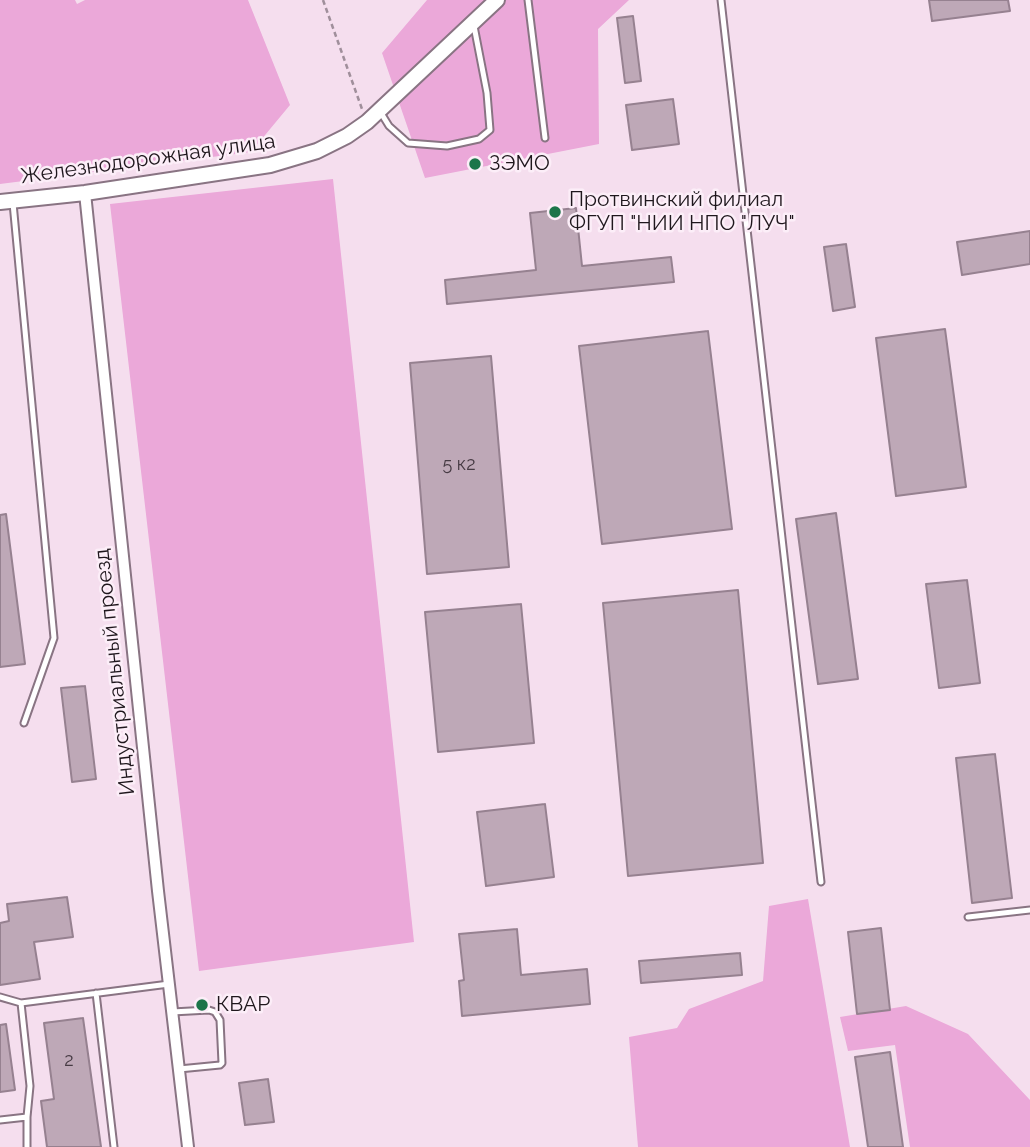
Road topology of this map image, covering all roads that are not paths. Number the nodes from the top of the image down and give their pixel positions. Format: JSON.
{"nodes":[{"id":1,"x":497,"y":0,"type":"edge"},
{"id":2,"x":528,"y":0,"type":"edge"},
{"id":3,"x":721,"y":0,"type":"edge"},
{"id":4,"x":473,"y":23,"type":"junction"},
{"id":5,"x":380,"y":110,"type":"junction"},
{"id":6,"x":545,"y":138,"type":"dead end"},
{"id":7,"x":85,"y":193,"type":"junction"},
{"id":8,"x":6,"y":201,"type":"edge"},
{"id":9,"x":24,"y":723,"type":"dead end"},
{"id":10,"x":821,"y":882,"type":"dead end"},
{"id":11,"x":1030,"y":910,"type":"edge"},
{"id":12,"x":968,"y":916,"type":"dead end"},
{"id":13,"x":169,"y":984,"type":"junction"},
{"id":14,"x":96,"y":993,"type":"junction"},
{"id":15,"x":0,"y":997,"type":"edge"},
{"id":16,"x":21,"y":1003,"type":"junction"},
{"id":17,"x":172,"y":1012,"type":"junction"},
{"id":18,"x":179,"y":1069,"type":"junction"},
{"id":19,"x":27,"y":1117,"type":"junction"},
{"id":20,"x":0,"y":1120,"type":"edge"},
{"id":21,"x":27,"y":1147,"type":"edge"},
{"id":22,"x":114,"y":1147,"type":"edge"},
{"id":23,"x":188,"y":1147,"type":"edge"}],
"edges":[{"from":1,"to":4,"type":"street","name":"Железнодорожная улица"},
{"from":2,"to":6,"type":"lane"},
{"from":3,"to":10,"type":"lane"},
{"from":4,"to":5,"type":"street","name":"Железнодорожная улица"},
{"from":4,"to":5,"type":"lane"},
{"from":5,"to":7,"type":"street","name":"Железнодорожная улица"},
{"from":7,"to":8,"type":"street","name":"Железнодорожная улица"},
{"from":7,"to":13,"type":"street","name":"Индустриальный проезд"},
{"from":8,"to":9,"type":"lane"},
{"from":11,"to":12,"type":"lane"},
{"from":13,"to":14,"type":"lane"},
{"from":13,"to":17,"type":"street","name":"Индустриальный проезд"},
{"from":14,"to":16,"type":"lane"},
{"from":14,"to":22,"type":"lane"},
{"from":15,"to":16,"type":"lane"},
{"from":16,"to":19,"type":"lane"},
{"from":17,"to":18,"type":"street","name":"Индустриальный проезд"},
{"from":17,"to":18,"type":"lane"},
{"from":18,"to":23,"type":"street","name":"Индустриальный проезд"},
{"from":19,"to":20,"type":"lane"},
{"from":19,"to":21,"type":"lane"}]}
